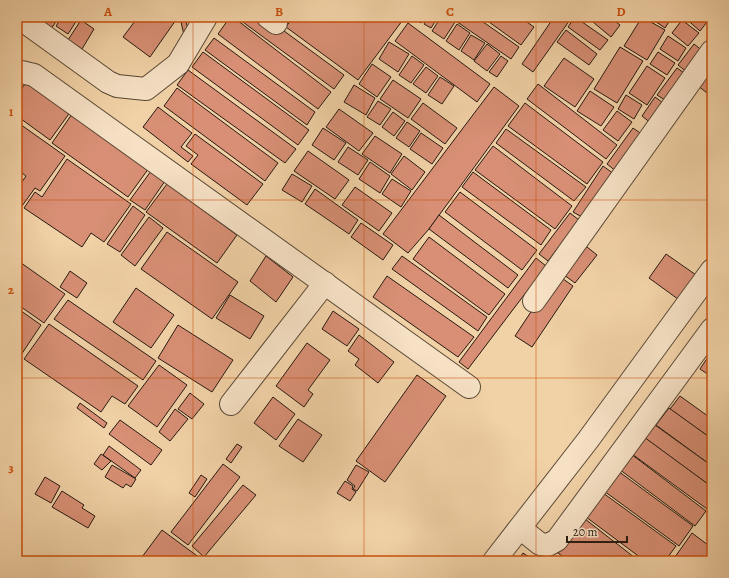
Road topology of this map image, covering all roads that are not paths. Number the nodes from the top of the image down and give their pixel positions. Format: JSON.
{"nodes":[{"id":1,"x":18,"y":17,"type":"edge"},
{"id":2,"x":206,"y":17,"type":"edge"},
{"id":3,"x":712,"y":51,"type":"edge"},
{"id":4,"x":17,"y":71,"type":"edge"},
{"id":5,"x":712,"y":270,"type":"edge"},
{"id":6,"x":325,"y":283,"type":"junction"},
{"id":7,"x":534,"y":301,"type":"dead end"},
{"id":8,"x":712,"y":329,"type":"edge"},
{"id":9,"x":653,"y":352,"type":"junction"},
{"id":10,"x":681,"y":371,"type":"junction"},
{"id":11,"x":469,"y":387,"type":"dead end"},
{"id":12,"x":231,"y":404,"type":"dead end"},
{"id":13,"x":520,"y":528,"type":"junction"},
{"id":14,"x":549,"y":553,"type":"edge"},
{"id":15,"x":494,"y":561,"type":"edge"}],
"edges":[{"from":1,"to":2,"type":"lane"},
{"from":3,"to":7,"type":"lane"},
{"from":4,"to":6,"type":"lane"},
{"from":5,"to":9,"type":"lane"},
{"from":6,"to":11,"type":"lane"},
{"from":6,"to":12,"type":"lane"},
{"from":8,"to":10,"type":"lane"},
{"from":9,"to":10,"type":"lane"},
{"from":9,"to":13,"type":"lane"},
{"from":10,"to":14,"type":"lane"},
{"from":13,"to":14,"type":"lane"},
{"from":13,"to":15,"type":"lane"}]}
